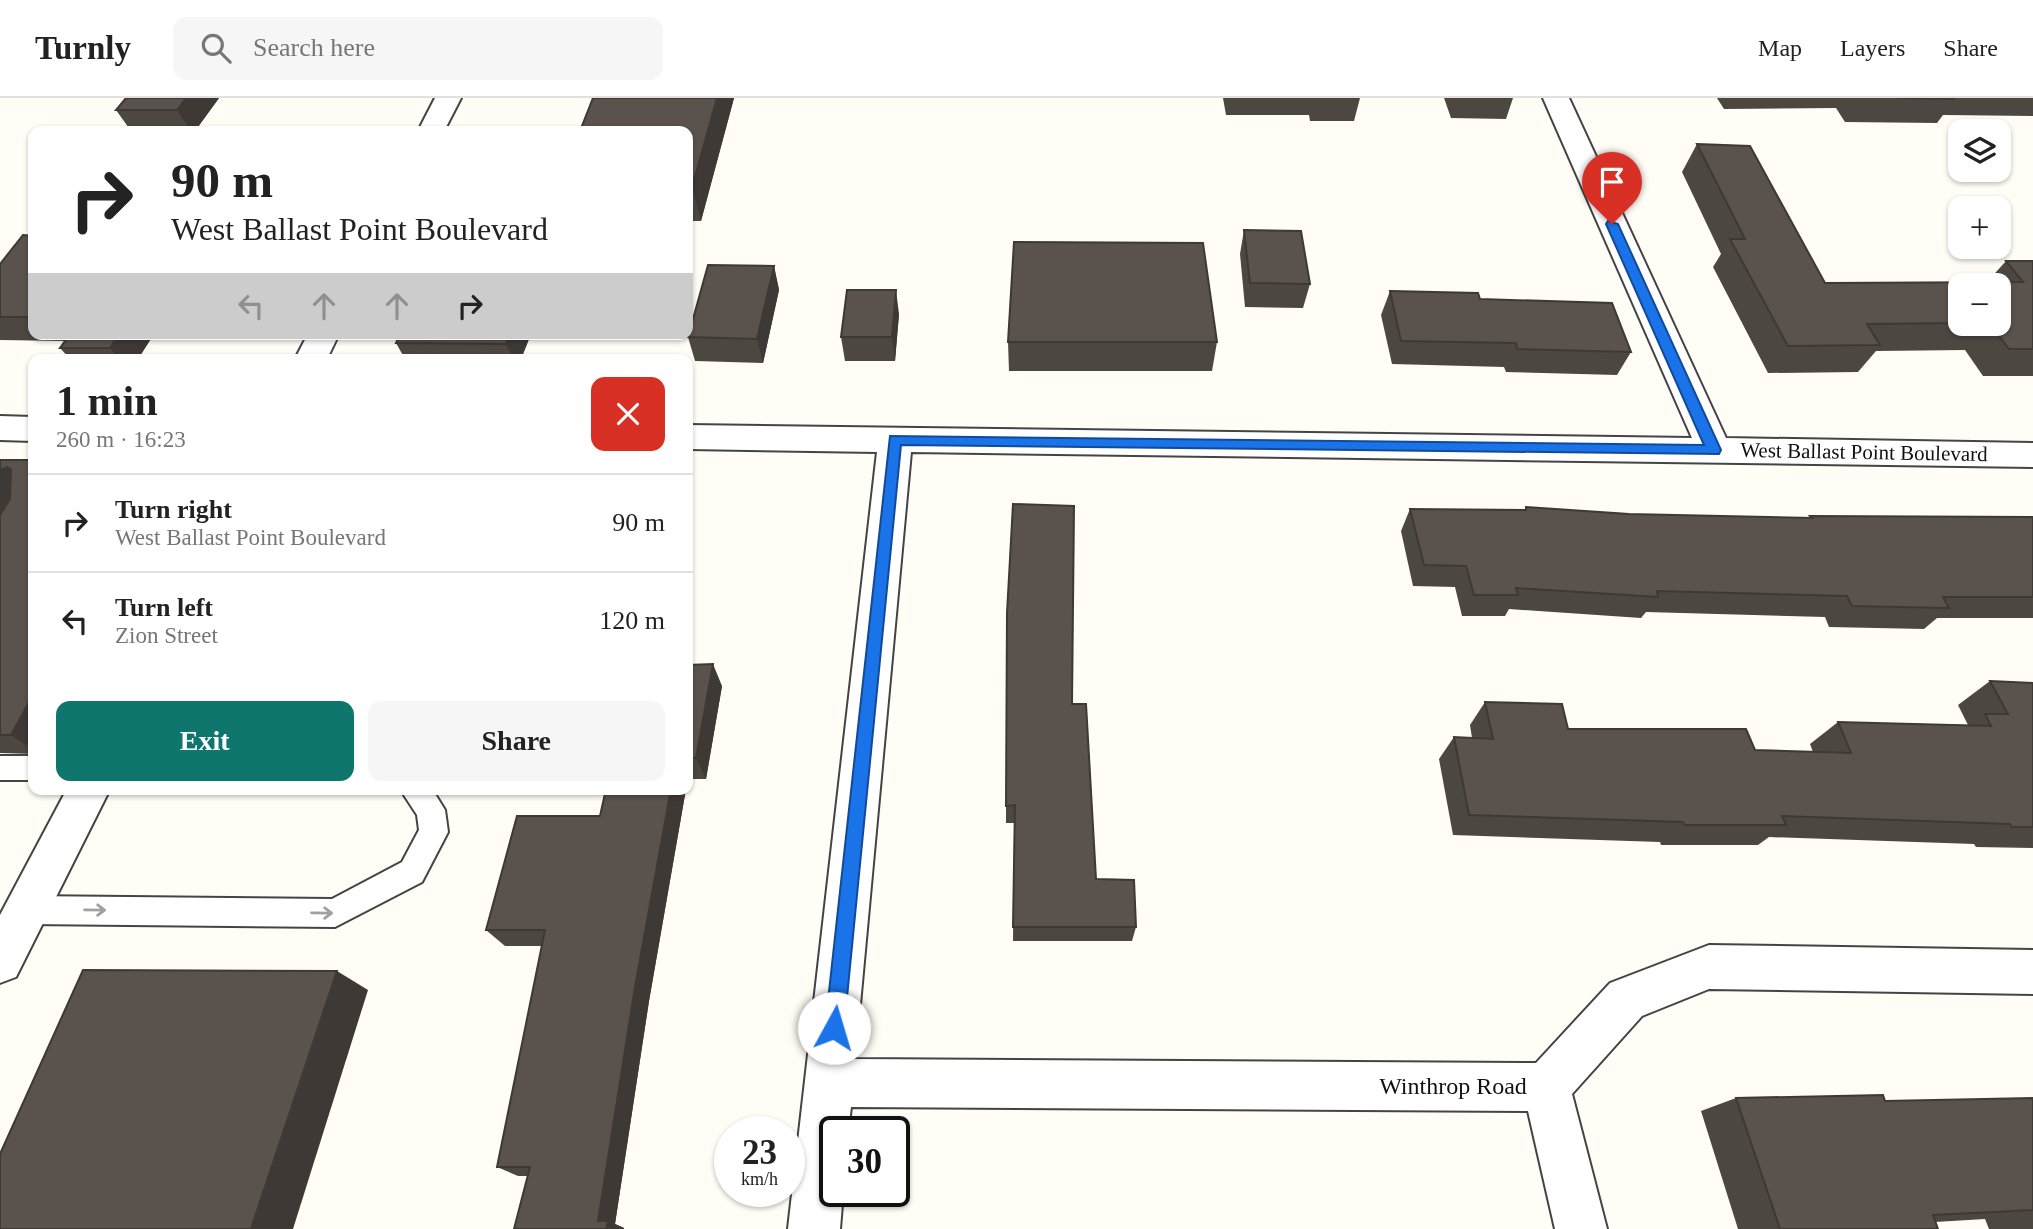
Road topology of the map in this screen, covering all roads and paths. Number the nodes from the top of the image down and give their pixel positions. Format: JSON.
{"nodes":[{"id":1,"x":448,"y":98,"type":"edge"},
{"id":2,"x":1556,"y":98,"type":"edge"},
{"id":3,"x":434,"y":126,"type":"edge"},
{"id":4,"x":0,"y":428,"type":"edge"},
{"id":5,"x":28,"y":429,"type":"edge"},
{"id":6,"x":693,"y":437,"type":"edge"},
{"id":7,"x":895,"y":440,"type":"junction"},
{"id":8,"x":1714,"y":450,"type":"junction"},
{"id":9,"x":2033,"y":455,"type":"edge"},
{"id":10,"x":0,"y":768,"type":"edge"},
{"id":11,"x":28,"y":768,"type":"edge"},
{"id":12,"x":86,"y":795,"type":"edge"},
{"id":13,"x":419,"y":795,"type":"edge"},
{"id":14,"x":26,"y":910,"type":"junction"},
{"id":15,"x":0,"y":961,"type":"edge"},
{"id":16,"x":2033,"y":972,"type":"edge"},
{"id":17,"x":829,"y":1083,"type":"junction"},
{"id":18,"x":1546,"y":1087,"type":"junction"},
{"id":19,"x":814,"y":1229,"type":"edge"},
{"id":20,"x":1581,"y":1229,"type":"edge"}],
"edges":[{"from":1,"to":3,"type":"street"},
{"from":2,"to":8,"type":"street"},
{"from":4,"to":5,"type":"street"},
{"from":6,"to":7,"type":"street","name":"West Ballast Point Boulevard"},
{"from":7,"to":8,"type":"street","name":"West Ballast Point Boulevard"},
{"from":7,"to":17,"type":"street"},
{"from":8,"to":9,"type":"street","name":"West Ballast Point Boulevard"},
{"from":10,"to":11,"type":"lane"},
{"from":12,"to":14,"type":"street"},
{"from":14,"to":13,"type":"lane","one_way":true},
{"from":14,"to":15,"type":"street"},
{"from":16,"to":18,"type":"street","name":"Winthrop Road"},
{"from":17,"to":18,"type":"street","name":"Winthrop Road"},
{"from":17,"to":19,"type":"street"},
{"from":18,"to":20,"type":"street"}]}
